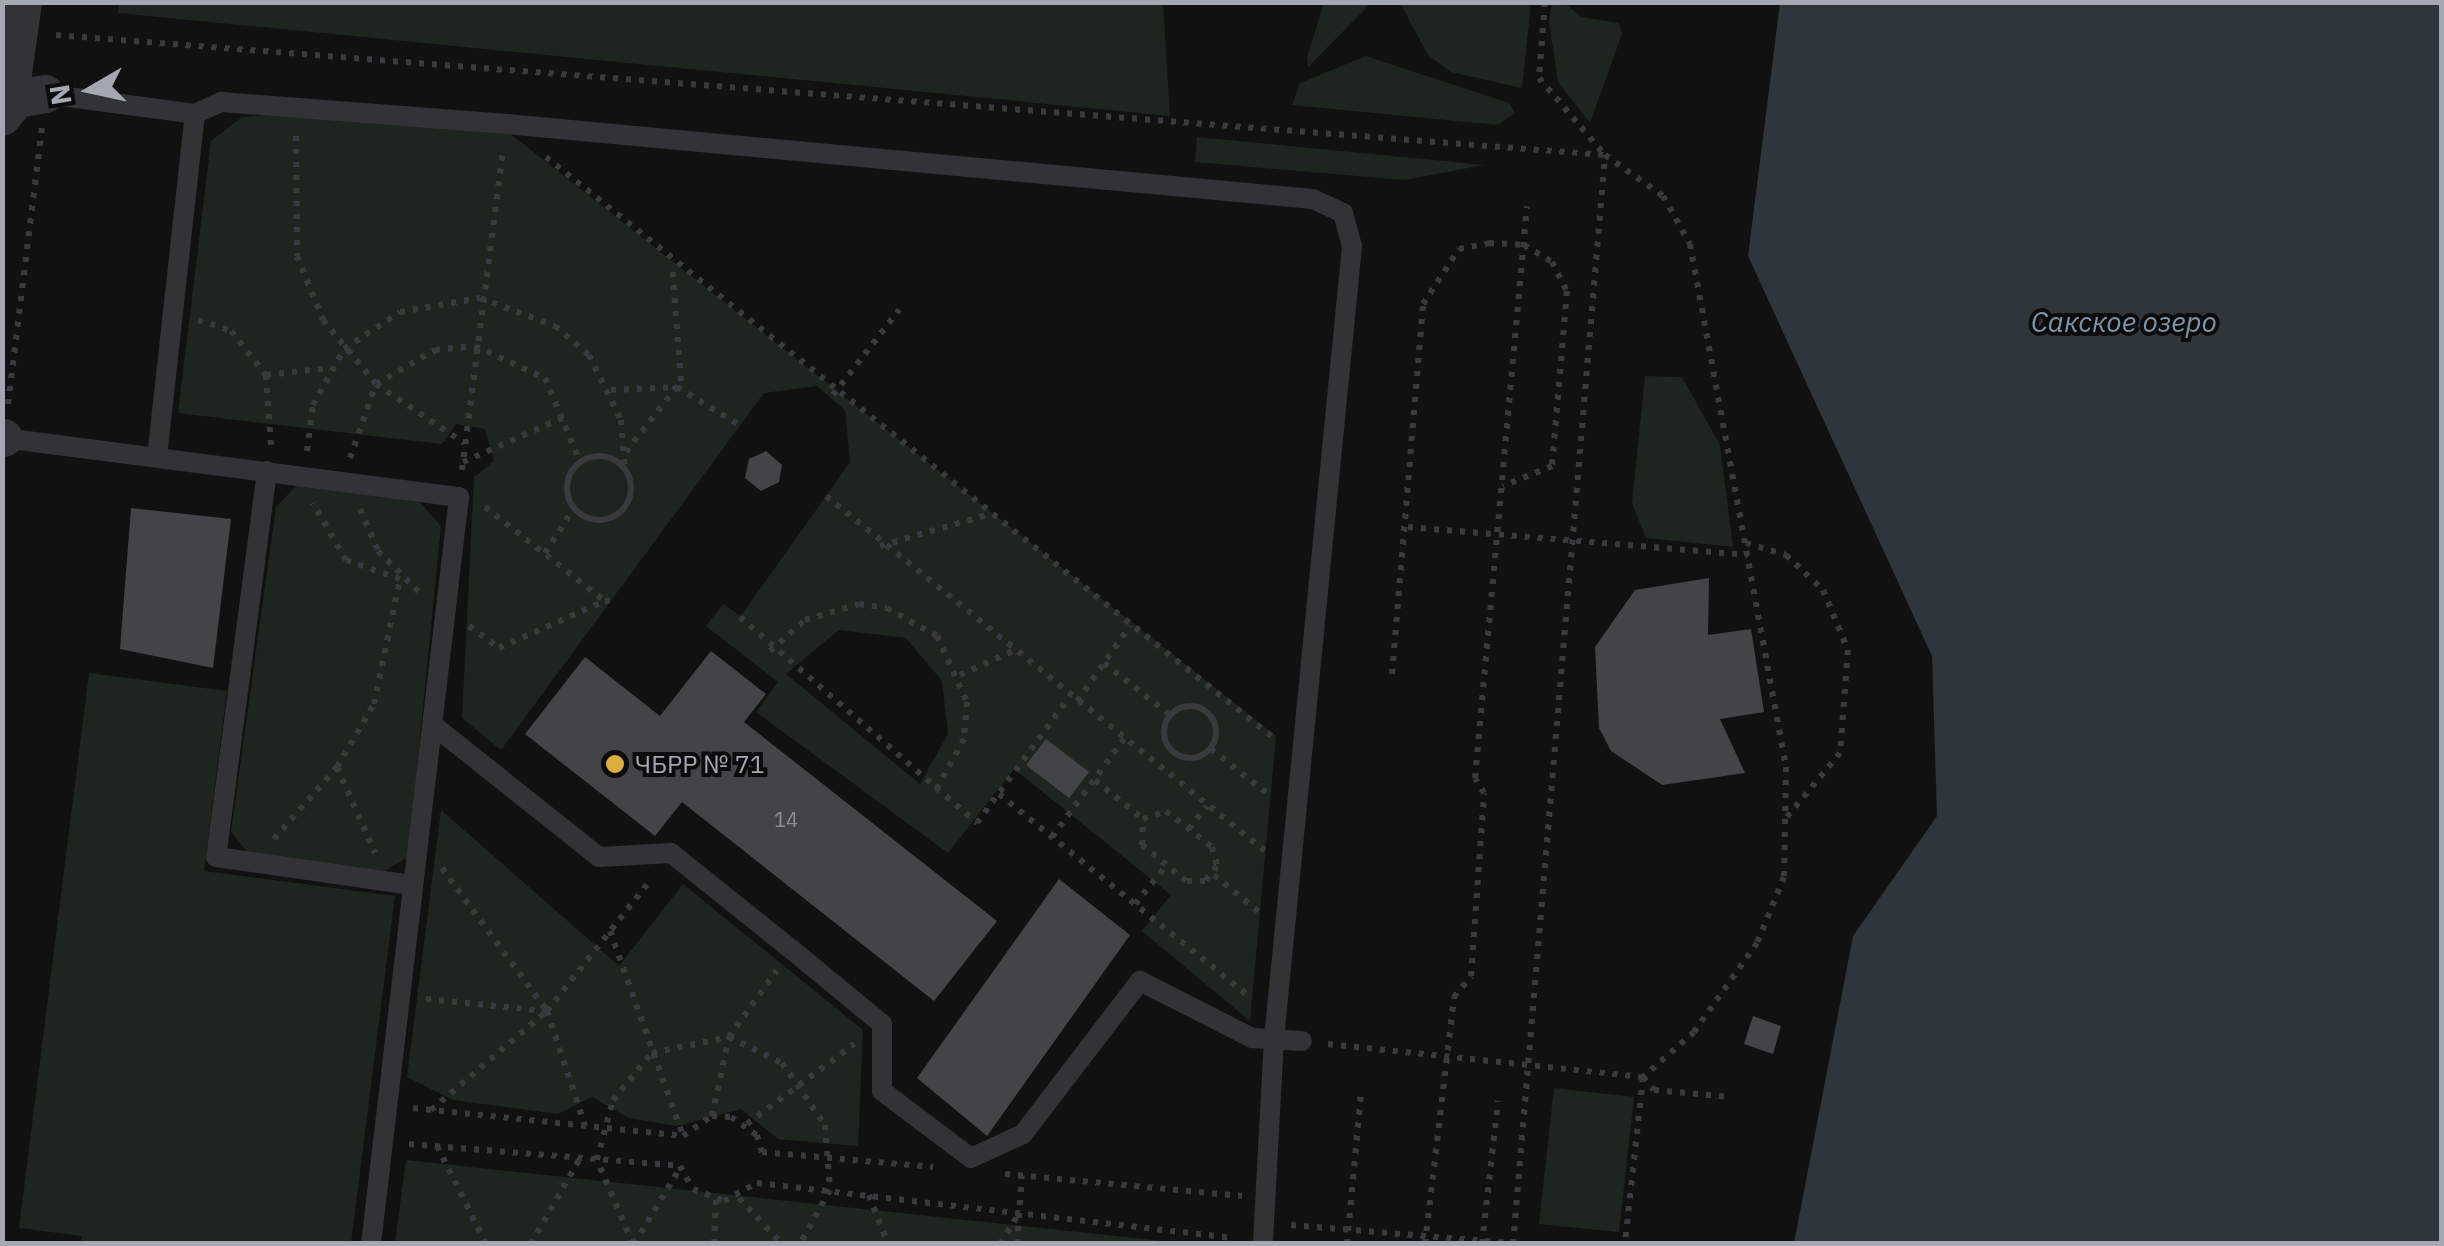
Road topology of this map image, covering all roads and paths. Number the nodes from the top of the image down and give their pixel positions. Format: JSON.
{"nodes":[{"id":1,"x":23,"y":2,"type":"edge"},
{"id":2,"x":1545,"y":2,"type":"edge"},
{"id":3,"x":46,"y":94,"type":"junction"},
{"id":4,"x":299,"y":107,"type":"junction"},
{"id":5,"x":5,"y":113,"type":"edge"},
{"id":6,"x":195,"y":114,"type":"junction"},
{"id":7,"x":506,"y":124,"type":"junction"},
{"id":8,"x":1605,"y":155,"type":"junction"},
{"id":9,"x":1528,"y":206,"type":"dead end"},
{"id":10,"x":1524,"y":245,"type":"junction"},
{"id":11,"x":672,"y":263,"type":"junction"},
{"id":12,"x":480,"y":298,"type":"junction"},
{"id":13,"x":899,"y":310,"type":"dead end"},
{"id":14,"x":173,"y":317,"type":"junction"},
{"id":15,"x":475,"y":346,"type":"junction"},
{"id":16,"x":344,"y":348,"type":"junction"},
{"id":17,"x":329,"y":368,"type":"junction"},
{"id":18,"x":266,"y":375,"type":"junction"},
{"id":19,"x":376,"y":384,"type":"junction"},
{"id":20,"x":677,"y":387,"type":"junction"},
{"id":21,"x":611,"y":390,"type":"junction"},
{"id":22,"x":834,"y":393,"type":"junction"},
{"id":23,"x":567,"y":416,"type":"junction"},
{"id":24,"x":741,"y":426,"type":"dead end"},
{"id":25,"x":3,"y":438,"type":"edge"},
{"id":26,"x":464,"y":443,"type":"junction"},
{"id":27,"x":625,"y":453,"type":"junction"},
{"id":28,"x":158,"y":457,"type":"junction"},
{"id":29,"x":463,"y":462,"type":"junction"},
{"id":30,"x":580,"y":462,"type":"junction"},
{"id":31,"x":625,"y":470,"type":"junction"},
{"id":32,"x":267,"y":471,"type":"junction"},
{"id":33,"x":308,"y":477,"type":"junction"},
{"id":34,"x":350,"y":482,"type":"junction"},
{"id":35,"x":1502,"y":486,"type":"junction"},
{"id":36,"x":460,"y":492,"type":"junction"},
{"id":37,"x":826,"y":496,"type":"dead end"},
{"id":38,"x":574,"y":508,"type":"junction"},
{"id":39,"x":990,"y":514,"type":"junction"},
{"id":40,"x":1408,"y":527,"type":"junction"},
{"id":41,"x":1497,"y":533,"type":"junction"},
{"id":42,"x":1574,"y":539,"type":"junction"},
{"id":43,"x":1746,"y":543,"type":"junction"},
{"id":44,"x":878,"y":546,"type":"junction"},
{"id":45,"x":544,"y":554,"type":"junction"},
{"id":46,"x":1748,"y":555,"type":"junction"},
{"id":47,"x":616,"y":600,"type":"dead end"},
{"id":48,"x":740,"y":617,"type":"dead end"},
{"id":49,"x":1130,"y":626,"type":"junction"},
{"id":50,"x":770,"y":651,"type":"junction"},
{"id":51,"x":1013,"y":652,"type":"junction"},
{"id":52,"x":1104,"y":663,"type":"junction"},
{"id":53,"x":1392,"y":674,"type":"dead end"},
{"id":54,"x":960,"y":675,"type":"junction"},
{"id":55,"x":1073,"y":699,"type":"junction"},
{"id":56,"x":1170,"y":715,"type":"junction"},
{"id":57,"x":433,"y":725,"type":"junction"},
{"id":58,"x":1124,"y":740,"type":"junction"},
{"id":59,"x":1276,"y":740,"type":"dead end"},
{"id":60,"x":1212,"y":749,"type":"junction"},
{"id":61,"x":337,"y":767,"type":"junction"},
{"id":62,"x":1095,"y":780,"type":"junction"},
{"id":63,"x":936,"y":790,"type":"junction"},
{"id":64,"x":999,"y":794,"type":"junction"},
{"id":65,"x":1270,"y":796,"type":"dead end"},
{"id":66,"x":1207,"y":806,"type":"junction"},
{"id":67,"x":1142,"y":818,"type":"junction"},
{"id":68,"x":1786,"y":818,"type":"junction"},
{"id":69,"x":1190,"y":828,"type":"junction"},
{"id":70,"x":419,"y":836,"type":"junction"},
{"id":71,"x":1052,"y":836,"type":"junction"},
{"id":72,"x":1266,"y":852,"type":"dead end"},
{"id":73,"x":671,"y":853,"type":"junction"},
{"id":74,"x":253,"y":863,"type":"junction"},
{"id":75,"x":1166,"y":866,"type":"junction"},
{"id":76,"x":1214,"y":875,"type":"junction"},
{"id":77,"x":388,"y":881,"type":"junction"},
{"id":78,"x":413,"y":885,"type":"junction"},
{"id":79,"x":1135,"y":904,"type":"junction"},
{"id":80,"x":1260,"y":912,"type":"dead end"},
{"id":81,"x":610,"y":931,"type":"junction"},
{"id":82,"x":791,"y":949,"type":"junction"},
{"id":83,"x":400,"y":997,"type":"junction"},
{"id":84,"x":1252,"y":999,"type":"dead end"},
{"id":85,"x":548,"y":1010,"type":"junction"},
{"id":86,"x":882,"y":1024,"type":"junction"},
{"id":87,"x":729,"y":1036,"type":"junction"},
{"id":88,"x":1274,"y":1039,"type":"junction"},
{"id":89,"x":1302,"y":1041,"type":"joint"},
{"id":90,"x":652,"y":1053,"type":"junction"},
{"id":91,"x":1446,"y":1060,"type":"junction"},
{"id":92,"x":1531,"y":1066,"type":"junction"},
{"id":93,"x":1643,"y":1077,"type":"junction"},
{"id":94,"x":800,"y":1081,"type":"junction"},
{"id":95,"x":1361,"y":1094,"type":"dead end"},
{"id":96,"x":1731,"y":1097,"type":"dead end"},
{"id":97,"x":1498,"y":1101,"type":"dead end"},
{"id":98,"x":387,"y":1104,"type":"junction"},
{"id":99,"x":432,"y":1110,"type":"junction"},
{"id":100,"x":712,"y":1116,"type":"junction"},
{"id":101,"x":747,"y":1124,"type":"junction"},
{"id":102,"x":585,"y":1126,"type":"junction"},
{"id":103,"x":602,"y":1130,"type":"junction"},
{"id":104,"x":1023,"y":1134,"type":"junction"},
{"id":105,"x":682,"y":1136,"type":"junction"},
{"id":106,"x":383,"y":1141,"type":"junction"},
{"id":107,"x":436,"y":1146,"type":"junction"},
{"id":108,"x":833,"y":1157,"type":"junction"},
{"id":109,"x":580,"y":1158,"type":"junction"},
{"id":110,"x":598,"y":1160,"type":"junction"},
{"id":111,"x":680,"y":1166,"type":"junction"},
{"id":112,"x":946,"y":1168,"type":"dead end"},
{"id":113,"x":984,"y":1172,"type":"dead end"},
{"id":114,"x":1022,"y":1175,"type":"junction"},
{"id":115,"x":830,"y":1190,"type":"junction"},
{"id":116,"x":869,"y":1196,"type":"junction"},
{"id":117,"x":739,"y":1198,"type":"junction"},
{"id":118,"x":1266,"y":1198,"type":"junction"},
{"id":119,"x":716,"y":1199,"type":"junction"},
{"id":120,"x":1019,"y":1214,"type":"junction"},
{"id":121,"x":1290,"y":1225,"type":"dead end"},
{"id":122,"x":1349,"y":1229,"type":"junction"},
{"id":123,"x":1426,"y":1240,"type":"edge"},
{"id":124,"x":1263,"y":1242,"type":"edge"},
{"id":125,"x":1482,"y":1242,"type":"edge"},
{"id":126,"x":1515,"y":1243,"type":"edge"},
{"id":127,"x":371,"y":1244,"type":"edge"},
{"id":128,"x":486,"y":1244,"type":"edge"},
{"id":129,"x":531,"y":1244,"type":"edge"},
{"id":130,"x":634,"y":1244,"type":"edge"},
{"id":131,"x":714,"y":1244,"type":"edge"},
{"id":132,"x":782,"y":1244,"type":"edge"},
{"id":133,"x":800,"y":1244,"type":"edge"},
{"id":134,"x":888,"y":1244,"type":"edge"},
{"id":135,"x":1000,"y":1244,"type":"edge"},
{"id":136,"x":1016,"y":1244,"type":"edge"},
{"id":137,"x":1348,"y":1244,"type":"edge"},
{"id":138,"x":1625,"y":1244,"type":"edge"}],
"edges":[{"from":1,"to":5,"type":"street"},
{"from":2,"to":8,"type":"path"},
{"from":3,"to":5,"type":"street"},
{"from":3,"to":6,"type":"lane"},
{"from":3,"to":8,"type":"path"},
{"from":3,"to":25,"type":"path"},
{"from":4,"to":6,"type":"lane"},
{"from":4,"to":7,"type":"lane"},
{"from":4,"to":16,"type":"path"},
{"from":6,"to":14,"type":"lane"},
{"from":7,"to":11,"type":"path"},
{"from":7,"to":12,"type":"path"},
{"from":7,"to":88,"type":"lane"},
{"from":8,"to":42,"type":"path"},
{"from":8,"to":43,"type":"path"},
{"from":9,"to":10,"type":"path"},
{"from":10,"to":35,"type":"path"},
{"from":10,"to":35,"type":"path"},
{"from":10,"to":40,"type":"path"},
{"from":11,"to":20,"type":"path"},
{"from":11,"to":22,"type":"path"},
{"from":12,"to":15,"type":"path"},
{"from":12,"to":16,"type":"path"},
{"from":12,"to":21,"type":"path"},
{"from":13,"to":22,"type":"path"},
{"from":14,"to":18,"type":"path"},
{"from":14,"to":28,"type":"lane"},
{"from":15,"to":19,"type":"path"},
{"from":15,"to":23,"type":"path"},
{"from":15,"to":26,"type":"path"},
{"from":16,"to":17,"type":"path"},
{"from":16,"to":19,"type":"path"},
{"from":17,"to":18,"type":"path"},
{"from":17,"to":33,"type":"path"},
{"from":18,"to":32,"type":"path"},
{"from":19,"to":26,"type":"path"},
{"from":19,"to":34,"type":"path"},
{"from":20,"to":21,"type":"path"},
{"from":20,"to":24,"type":"path"},
{"from":20,"to":27,"type":"path"},
{"from":21,"to":27,"type":"path"},
{"from":22,"to":39,"type":"path"},
{"from":23,"to":29,"type":"path"},
{"from":23,"to":30,"type":"path"},
{"from":25,"to":28,"type":"lane"},
{"from":26,"to":29,"type":"path"},
{"from":27,"to":31,"type":"path"},
{"from":28,"to":32,"type":"lane"},
{"from":29,"to":36,"type":"path"},
{"from":30,"to":31,"type":"path"},
{"from":30,"to":38,"type":"path"},
{"from":31,"to":38,"type":"path"},
{"from":32,"to":33,"type":"lane"},
{"from":32,"to":74,"type":"lane"},
{"from":33,"to":34,"type":"lane"},
{"from":33,"to":61,"type":"path"},
{"from":34,"to":36,"type":"lane"},
{"from":35,"to":41,"type":"path"},
{"from":36,"to":45,"type":"path"},
{"from":36,"to":57,"type":"lane"},
{"from":37,"to":44,"type":"path"},
{"from":38,"to":45,"type":"path"},
{"from":39,"to":44,"type":"path"},
{"from":39,"to":49,"type":"path"},
{"from":40,"to":41,"type":"path"},
{"from":40,"to":53,"type":"path"},
{"from":41,"to":42,"type":"path"},
{"from":41,"to":91,"type":"path"},
{"from":42,"to":46,"type":"path"},
{"from":42,"to":92,"type":"path"},
{"from":43,"to":46,"type":"path"},
{"from":43,"to":68,"type":"path"},
{"from":44,"to":51,"type":"path"},
{"from":45,"to":47,"type":"path"},
{"from":46,"to":68,"type":"path"},
{"from":48,"to":50,"type":"path"},
{"from":49,"to":52,"type":"path"},
{"from":49,"to":59,"type":"path"},
{"from":50,"to":54,"type":"path"},
{"from":50,"to":63,"type":"path"},
{"from":51,"to":54,"type":"path"},
{"from":51,"to":55,"type":"path"},
{"from":52,"to":55,"type":"path"},
{"from":52,"to":56,"type":"path"},
{"from":54,"to":63,"type":"path"},
{"from":55,"to":58,"type":"path"},
{"from":55,"to":64,"type":"path"},
{"from":56,"to":60,"type":"path"},
{"from":56,"to":60,"type":"path"},
{"from":57,"to":70,"type":"lane"},
{"from":57,"to":73,"type":"lane"},
{"from":58,"to":62,"type":"path"},
{"from":58,"to":66,"type":"path"},
{"from":60,"to":65,"type":"path"},
{"from":61,"to":74,"type":"path"},
{"from":61,"to":77,"type":"path"},
{"from":62,"to":67,"type":"path"},
{"from":62,"to":71,"type":"path"},
{"from":63,"to":64,"type":"path"},
{"from":64,"to":71,"type":"path"},
{"from":66,"to":69,"type":"path"},
{"from":66,"to":72,"type":"path"},
{"from":67,"to":69,"type":"path"},
{"from":67,"to":75,"type":"path"},
{"from":68,"to":93,"type":"path"},
{"from":69,"to":76,"type":"path"},
{"from":70,"to":78,"type":"lane"},
{"from":70,"to":85,"type":"path"},
{"from":71,"to":79,"type":"path"},
{"from":73,"to":81,"type":"path"},
{"from":73,"to":82,"type":"lane"},
{"from":74,"to":77,"type":"lane"},
{"from":75,"to":76,"type":"path"},
{"from":75,"to":79,"type":"path"},
{"from":76,"to":80,"type":"path"},
{"from":77,"to":78,"type":"lane"},
{"from":78,"to":83,"type":"lane"},
{"from":79,"to":84,"type":"path"},
{"from":81,"to":85,"type":"path"},
{"from":81,"to":90,"type":"path"},
{"from":82,"to":86,"type":"lane"},
{"from":82,"to":87,"type":"path"},
{"from":83,"to":85,"type":"path"},
{"from":83,"to":98,"type":"lane"},
{"from":85,"to":99,"type":"path"},
{"from":85,"to":102,"type":"path"},
{"from":86,"to":94,"type":"path"},
{"from":86,"to":104,"type":"lane"},
{"from":87,"to":90,"type":"path"},
{"from":87,"to":94,"type":"path"},
{"from":87,"to":100,"type":"path"},
{"from":88,"to":89,"type":"lane"},
{"from":88,"to":104,"type":"lane"},
{"from":88,"to":118,"type":"lane"},
{"from":89,"to":91,"type":"path"},
{"from":90,"to":103,"type":"path"},
{"from":90,"to":105,"type":"path"},
{"from":91,"to":92,"type":"path"},
{"from":91,"to":123,"type":"path"},
{"from":92,"to":93,"type":"path"},
{"from":92,"to":126,"type":"path"},
{"from":93,"to":96,"type":"path"},
{"from":93,"to":138,"type":"path"},
{"from":94,"to":101,"type":"path"},
{"from":94,"to":108,"type":"path"},
{"from":95,"to":122,"type":"path"},
{"from":97,"to":125,"type":"path"},
{"from":98,"to":99,"type":"path"},
{"from":98,"to":106,"type":"lane"},
{"from":99,"to":102,"type":"path"},
{"from":100,"to":101,"type":"path"},
{"from":100,"to":105,"type":"path"},
{"from":101,"to":108,"type":"path"},
{"from":102,"to":103,"type":"path"},
{"from":103,"to":105,"type":"path"},
{"from":103,"to":110,"type":"path"},
{"from":104,"to":114,"type":"path"},
{"from":106,"to":107,"type":"path"},
{"from":106,"to":127,"type":"lane"},
{"from":107,"to":109,"type":"path"},
{"from":107,"to":128,"type":"path"},
{"from":108,"to":112,"type":"path"},
{"from":108,"to":115,"type":"path"},
{"from":109,"to":110,"type":"path"},
{"from":109,"to":129,"type":"path"},
{"from":110,"to":111,"type":"path"},
{"from":110,"to":130,"type":"path"},
{"from":111,"to":119,"type":"path"},
{"from":111,"to":130,"type":"path"},
{"from":113,"to":114,"type":"path"},
{"from":114,"to":118,"type":"path"},
{"from":114,"to":120,"type":"path"},
{"from":115,"to":116,"type":"path"},
{"from":115,"to":117,"type":"path"},
{"from":115,"to":133,"type":"path"},
{"from":116,"to":120,"type":"path"},
{"from":116,"to":134,"type":"path"},
{"from":117,"to":119,"type":"path"},
{"from":117,"to":132,"type":"path"},
{"from":118,"to":124,"type":"lane"},
{"from":119,"to":131,"type":"path"},
{"from":120,"to":124,"type":"path"},
{"from":120,"to":135,"type":"path"},
{"from":120,"to":136,"type":"path"},
{"from":121,"to":122,"type":"path"},
{"from":122,"to":123,"type":"path"},
{"from":122,"to":137,"type":"path"},
{"from":123,"to":125,"type":"path"},
{"from":125,"to":126,"type":"path"}]}
